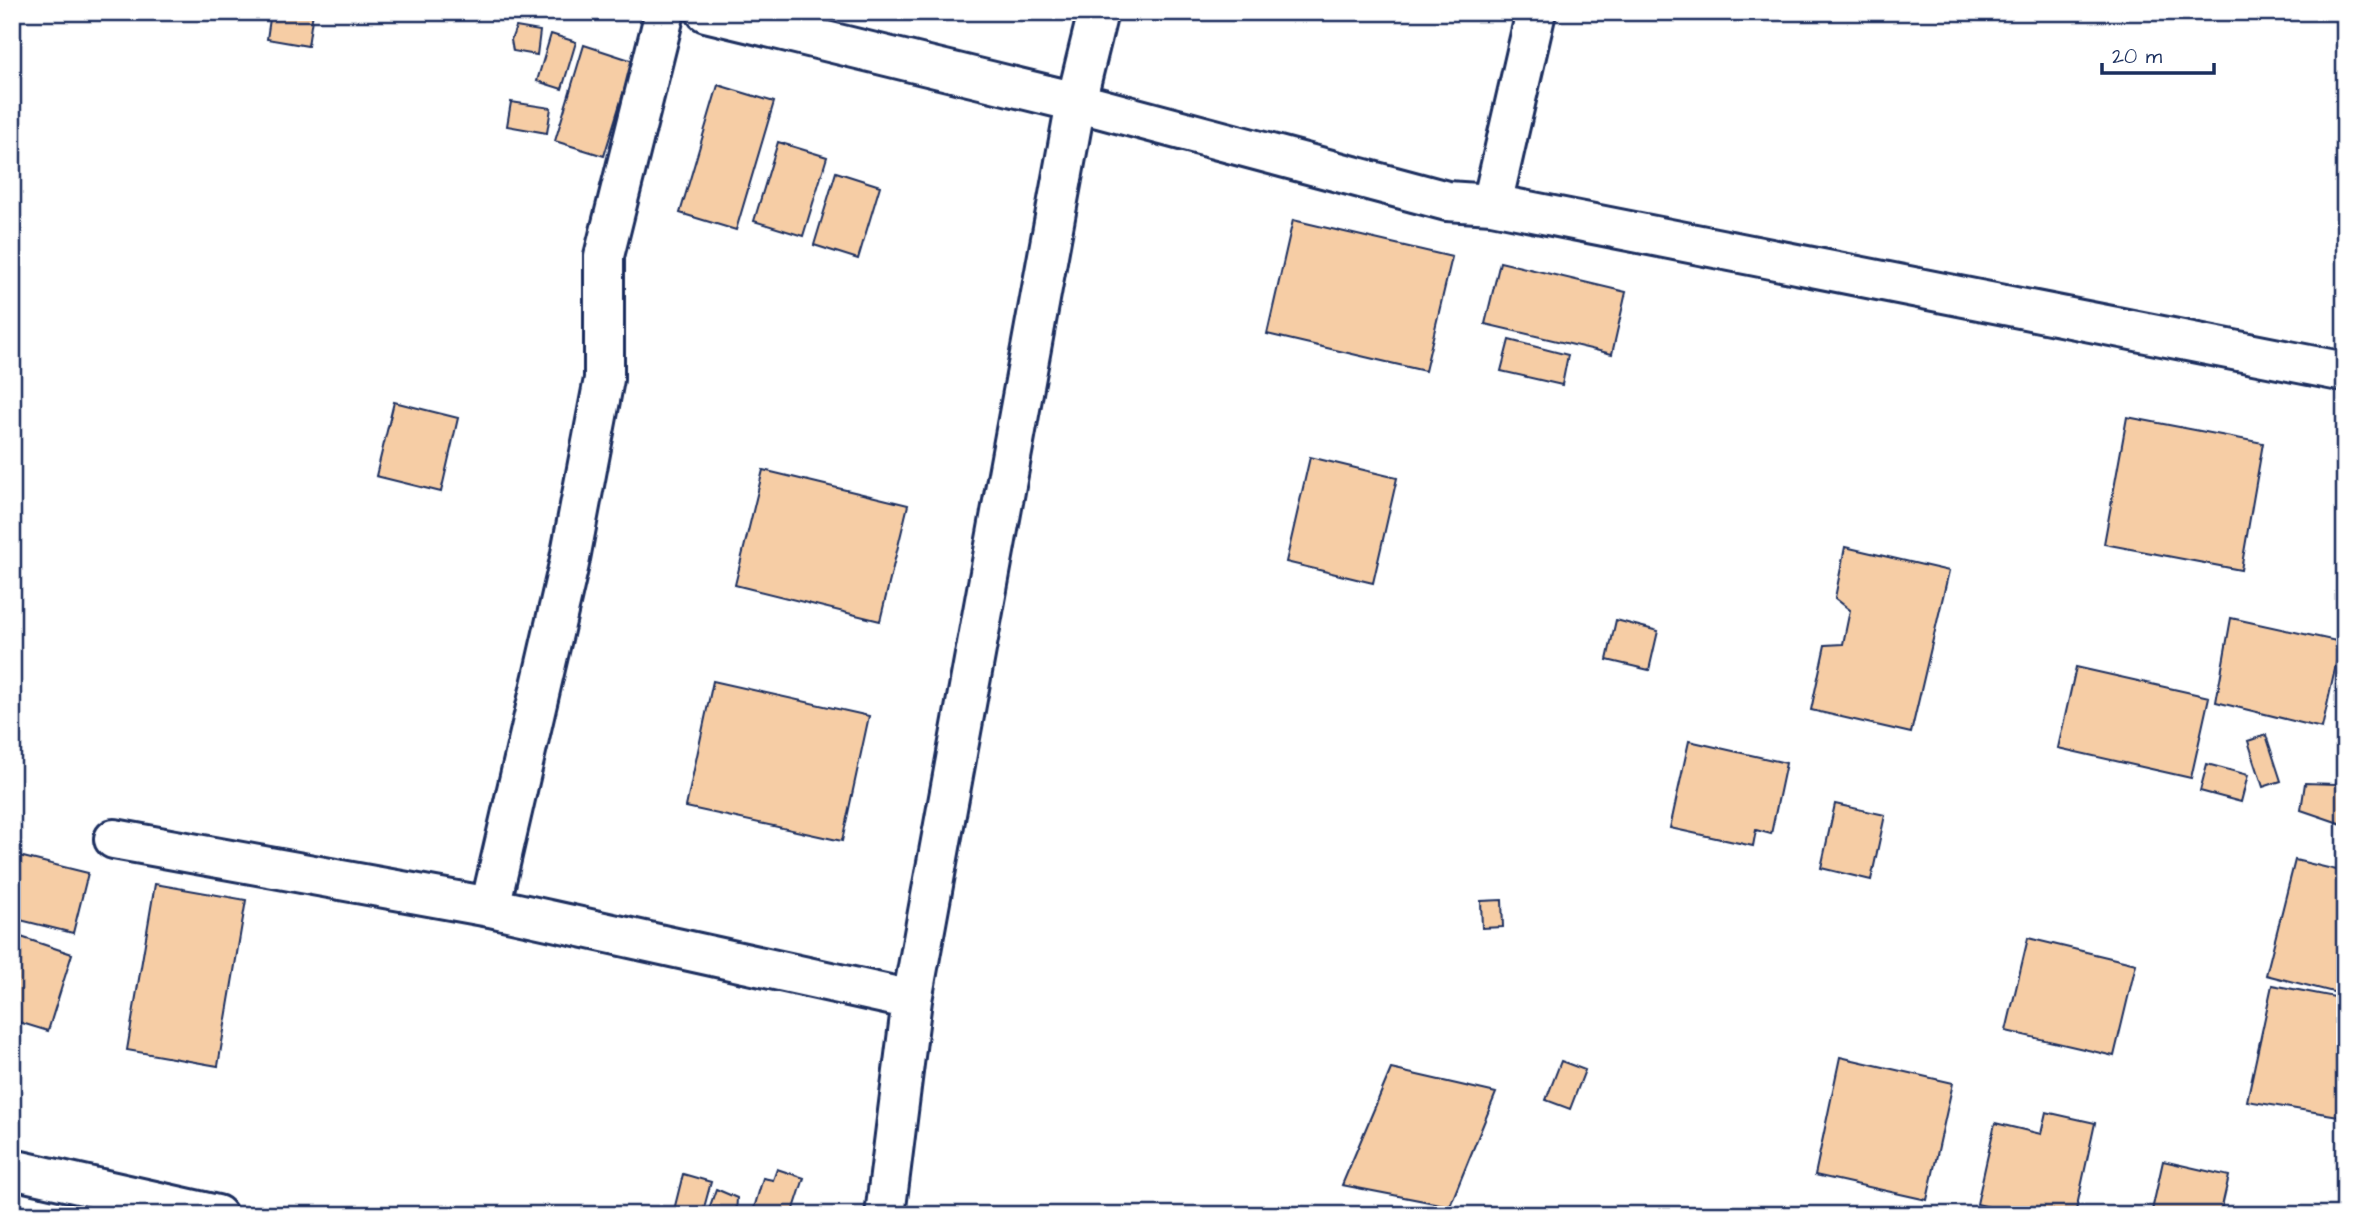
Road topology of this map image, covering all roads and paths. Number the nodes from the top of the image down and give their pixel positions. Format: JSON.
{"nodes":[{"id":1,"x":665,"y":12,"type":"edge"},
{"id":2,"x":706,"y":12,"type":"edge"},
{"id":3,"x":1098,"y":12,"type":"edge"},
{"id":4,"x":1536,"y":12,"type":"edge"},
{"id":5,"x":1076,"y":102,"type":"junction"},
{"id":6,"x":1492,"y":204,"type":"junction"},
{"id":7,"x":2345,"y":372,"type":"edge"},
{"id":8,"x":114,"y":839,"type":"dead end"},
{"id":9,"x":490,"y":907,"type":"junction"},
{"id":10,"x":912,"y":1000,"type":"junction"},
{"id":11,"x":12,"y":1169,"type":"edge"},
{"id":12,"x":217,"y":1215,"type":"edge"},
{"id":13,"x":885,"y":1215,"type":"edge"}],
"edges":[{"from":1,"to":9,"type":"street"},
{"from":2,"to":5,"type":"street"},
{"from":3,"to":5,"type":"street"},
{"from":4,"to":6,"type":"street"},
{"from":5,"to":6,"type":"street"},
{"from":5,"to":10,"type":"street"},
{"from":6,"to":7,"type":"street"},
{"from":8,"to":9,"type":"street"},
{"from":9,"to":10,"type":"street"},
{"from":10,"to":13,"type":"street"},
{"from":11,"to":12,"type":"street"}]}
